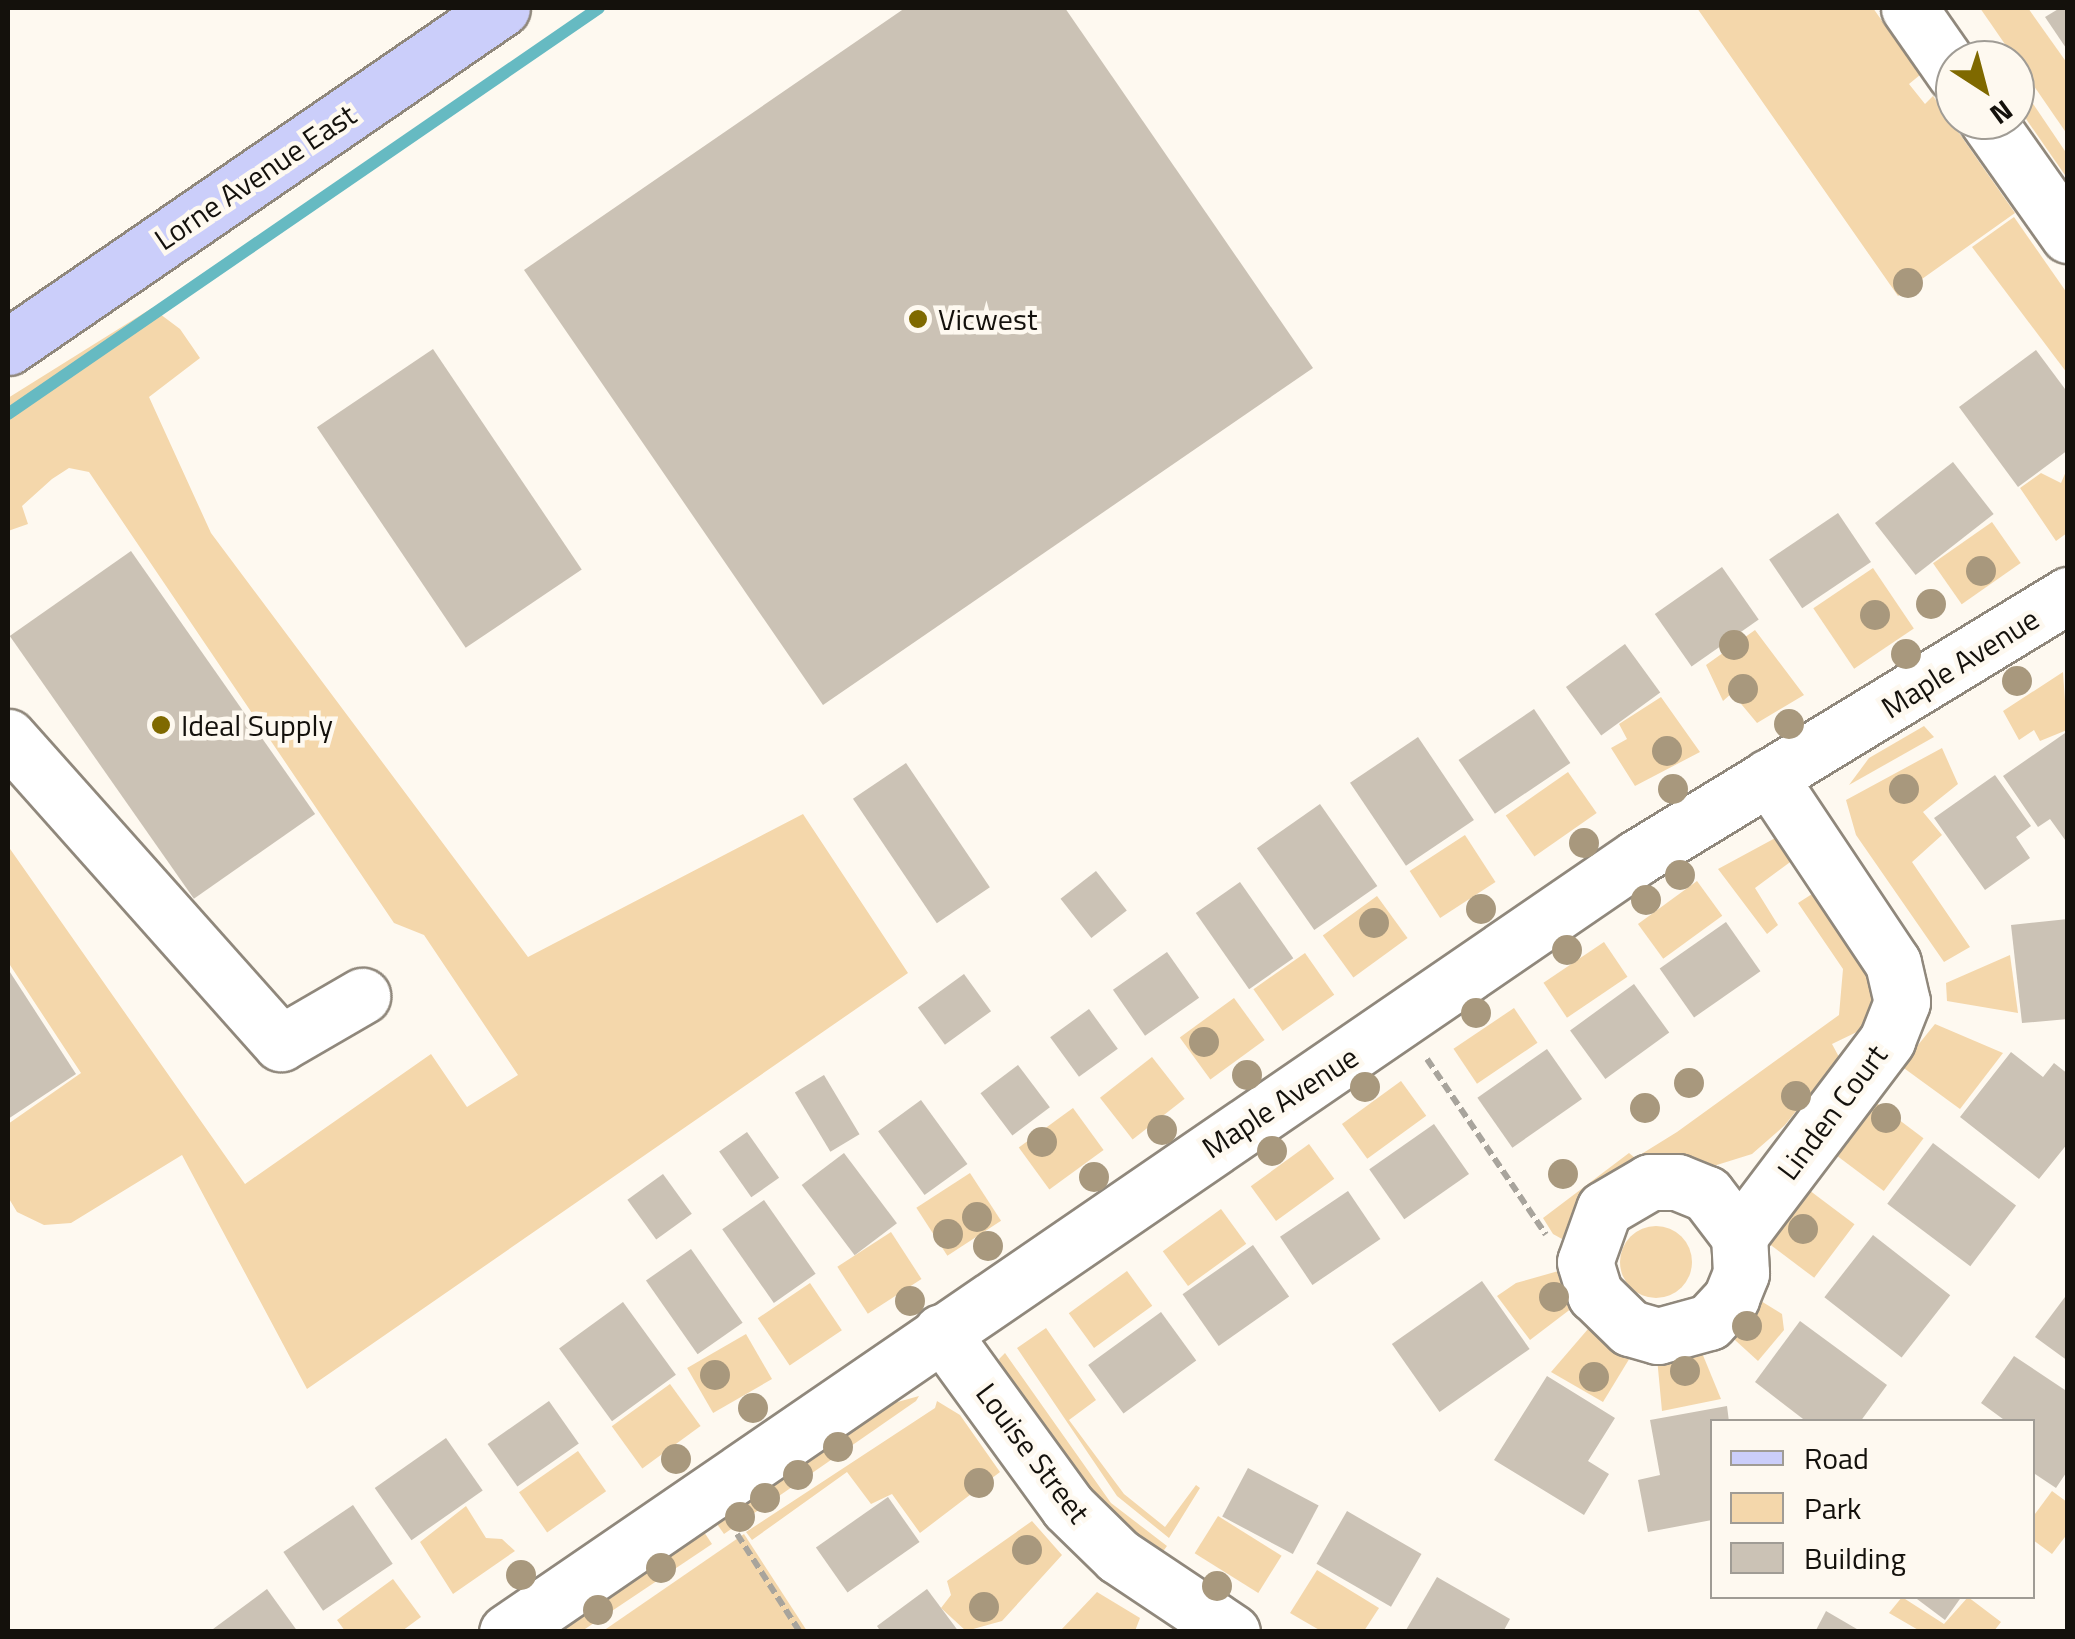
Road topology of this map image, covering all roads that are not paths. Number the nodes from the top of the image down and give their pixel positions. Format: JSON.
{"nodes":[{"id":1,"x":502,"y":8,"type":"edge"},
{"id":2,"x":1909,"y":8,"type":"edge"},
{"id":3,"x":1935,"y":45,"type":"edge"},
{"id":4,"x":2001,"y":140,"type":"edge"},
{"id":5,"x":2068,"y":235,"type":"edge"},
{"id":6,"x":8,"y":346,"type":"edge"},
{"id":7,"x":2068,"y":595,"type":"edge"},
{"id":8,"x":8,"y":737,"type":"edge"},
{"id":9,"x":1769,"y":777,"type":"junction"},
{"id":10,"x":362,"y":996,"type":"dead end"},
{"id":11,"x":1739,"y":1236,"type":"junction"},
{"id":12,"x":941,"y":1332,"type":"junction"},
{"id":13,"x":507,"y":1632,"type":"edge"},
{"id":14,"x":1232,"y":1632,"type":"edge"}],
"edges":[{"from":1,"to":6,"type":"main road","name":"Lorne Avenue East"},
{"from":2,"to":3,"type":"street"},
{"from":4,"to":5,"type":"street"},
{"from":7,"to":9,"type":"street","name":"Maple Avenue"},
{"from":8,"to":10,"type":"street"},
{"from":9,"to":11,"type":"street","name":"Linden Court"},
{"from":9,"to":12,"type":"street","name":"Maple Avenue"},
{"from":11,"to":11,"type":"street"},
{"from":12,"to":13,"type":"street","name":"Maple Avenue"},
{"from":12,"to":14,"type":"street","name":"Louise Street"}]}
